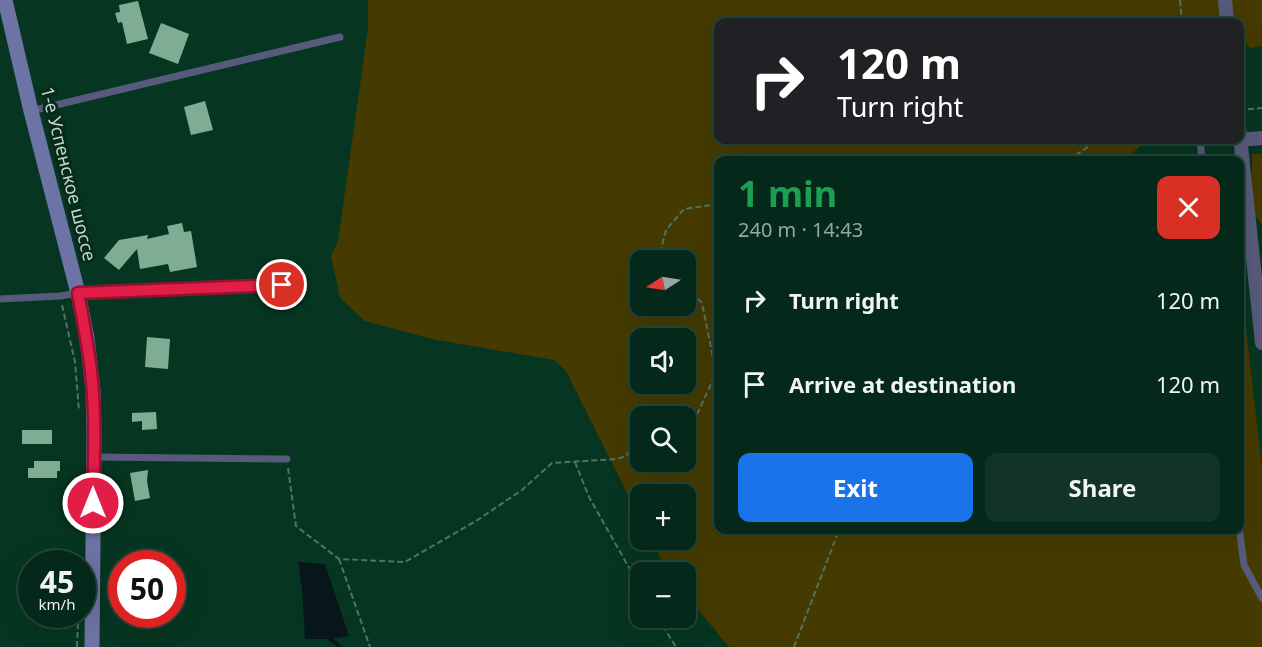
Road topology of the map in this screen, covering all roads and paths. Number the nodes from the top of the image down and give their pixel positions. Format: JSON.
{"nodes":[{"id":1,"x":4,"y":0,"type":"edge"},
{"id":2,"x":1180,"y":0,"type":"edge"},
{"id":3,"x":1224,"y":0,"type":"edge"},
{"id":4,"x":1182,"y":18,"type":"edge"},
{"id":5,"x":1226,"y":18,"type":"edge"},
{"id":6,"x":340,"y":37,"type":"dead end"},
{"id":7,"x":1262,"y":108,"type":"edge"},
{"id":8,"x":1244,"y":110,"type":"edge"},
{"id":9,"x":31,"y":111,"type":"junction"},
{"id":10,"x":1244,"y":134,"type":"edge"},
{"id":11,"x":1262,"y":138,"type":"edge"},
{"id":12,"x":1092,"y":144,"type":"edge"},
{"id":13,"x":1074,"y":156,"type":"edge"},
{"id":14,"x":1244,"y":171,"type":"edge"},
{"id":15,"x":714,"y":205,"type":"edge"},
{"id":16,"x":661,"y":250,"type":"edge"},
{"id":17,"x":282,"y":285,"type":"dead end"},
{"id":18,"x":78,"y":293,"type":"junction"},
{"id":19,"x":60,"y":296,"type":"junction"},
{"id":20,"x":696,"y":296,"type":"edge"},
{"id":21,"x":0,"y":299,"type":"edge"},
{"id":22,"x":1262,"y":343,"type":"edge"},
{"id":23,"x":714,"y":363,"type":"edge"},
{"id":24,"x":714,"y":377,"type":"edge"},
{"id":25,"x":696,"y":417,"type":"edge"},
{"id":26,"x":80,"y":421,"type":"dead end"},
{"id":27,"x":630,"y":450,"type":"edge"},
{"id":28,"x":94,"y":457,"type":"junction"},
{"id":29,"x":287,"y":459,"type":"joint"},
{"id":30,"x":575,"y":462,"type":"junction"},
{"id":31,"x":837,"y":534,"type":"edge"},
{"id":32,"x":1240,"y":534,"type":"edge"},
{"id":33,"x":339,"y":559,"type":"junction"},
{"id":34,"x":630,"y":569,"type":"edge"},
{"id":35,"x":1262,"y":598,"type":"edge"},
{"id":36,"x":78,"y":628,"type":"edge"},
{"id":37,"x":664,"y":628,"type":"edge"},
{"id":38,"x":78,"y":647,"type":"edge"},
{"id":39,"x":92,"y":647,"type":"edge"},
{"id":40,"x":370,"y":647,"type":"edge"},
{"id":41,"x":676,"y":647,"type":"edge"},
{"id":42,"x":794,"y":647,"type":"edge"}],
"edges":[{"from":1,"to":9,"type":"main road","name":"1-е Успенское шоссе"},
{"from":2,"to":4,"type":"path"},
{"from":3,"to":5,"type":"street"},
{"from":6,"to":9,"type":"lane"},
{"from":7,"to":8,"type":"path"},
{"from":9,"to":18,"type":"main road","name":"1-е Успенское шоссе"},
{"from":10,"to":11,"type":"street"},
{"from":12,"to":13,"type":"path"},
{"from":14,"to":22,"type":"street"},
{"from":15,"to":16,"type":"path"},
{"from":17,"to":18,"type":"lane"},
{"from":18,"to":19,"type":"lane"},
{"from":18,"to":28,"type":"main road","name":"1-е Успенское шоссе"},
{"from":19,"to":21,"type":"lane"},
{"from":19,"to":26,"type":"path"},
{"from":20,"to":23,"type":"path"},
{"from":24,"to":25,"type":"path"},
{"from":27,"to":30,"type":"path"},
{"from":28,"to":29,"type":"lane"},
{"from":28,"to":39,"type":"main road","name":"1-е Успенское шоссе"},
{"from":29,"to":33,"type":"path"},
{"from":30,"to":33,"type":"path"},
{"from":30,"to":34,"type":"path"},
{"from":31,"to":42,"type":"path"},
{"from":32,"to":35,"type":"lane"},
{"from":33,"to":40,"type":"path"},
{"from":36,"to":38,"type":"path"},
{"from":37,"to":41,"type":"path"}]}
